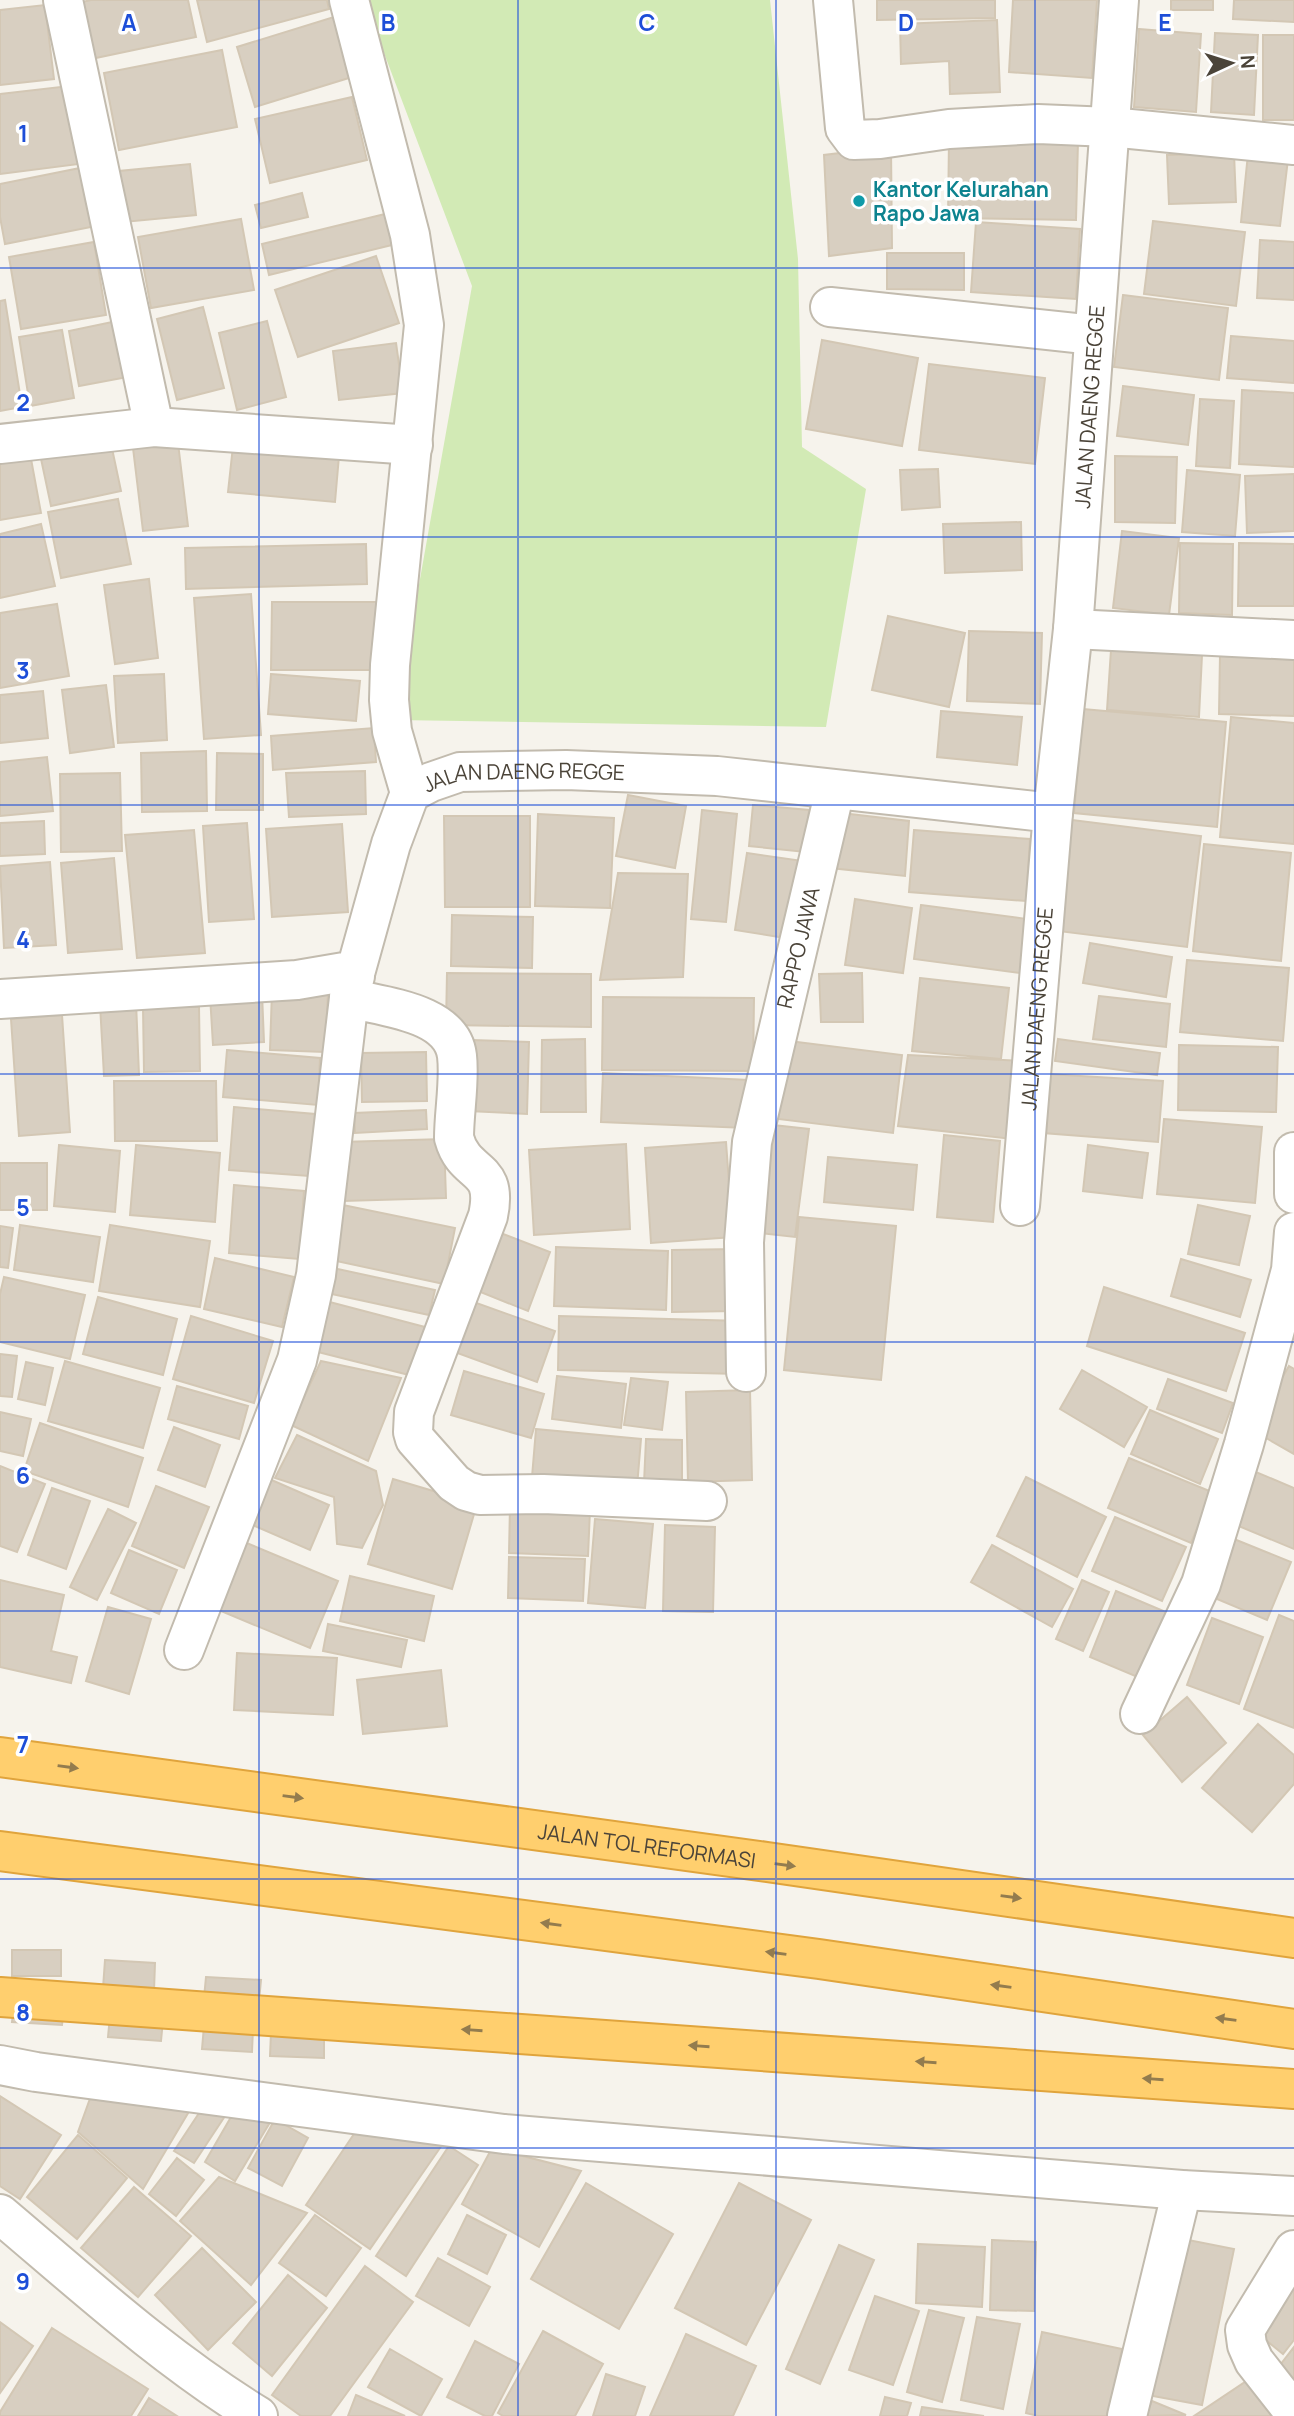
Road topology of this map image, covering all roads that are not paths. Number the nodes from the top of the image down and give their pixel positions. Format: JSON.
{"nodes":[{"id":1,"x":63,"y":0,"type":"edge"},
{"id":2,"x":349,"y":0,"type":"edge"},
{"id":3,"x":833,"y":0,"type":"edge"},
{"id":4,"x":1119,"y":0,"type":"edge"},
{"id":5,"x":1110,"y":127,"type":"junction"},
{"id":6,"x":1294,"y":145,"type":"edge"},
{"id":7,"x":830,"y":307,"type":"dead end"},
{"id":8,"x":1094,"y":335,"type":"junction"},
{"id":9,"x":154,"y":427,"type":"junction"},
{"id":10,"x":0,"y":444,"type":"edge"},
{"id":11,"x":413,"y":445,"type":"junction"},
{"id":12,"x":1073,"y":629,"type":"junction"},
{"id":13,"x":1294,"y":640,"type":"edge"},
{"id":14,"x":835,"y":790,"type":"junction"},
{"id":15,"x":410,"y":793,"type":"junction"},
{"id":16,"x":1053,"y":813,"type":"junction"},
{"id":17,"x":352,"y":984,"type":"junction"},
{"id":18,"x":0,"y":999,"type":"edge"},
{"id":19,"x":1294,"y":1152,"type":"edge"},
{"id":20,"x":1294,"y":1194,"type":"edge"},
{"id":21,"x":1020,"y":1206,"type":"dead end"},
{"id":22,"x":1294,"y":1232,"type":"edge"},
{"id":23,"x":746,"y":1372,"type":"dead end"},
{"id":24,"x":707,"y":1502,"type":"dead end"},
{"id":25,"x":184,"y":1650,"type":"dead end"},
{"id":26,"x":1140,"y":1714,"type":"dead end"},
{"id":27,"x":0,"y":1757,"type":"edge"},
{"id":28,"x":0,"y":1851,"type":"edge"},
{"id":29,"x":1294,"y":1938,"type":"edge"},
{"id":30,"x":0,"y":1997,"type":"edge"},
{"id":31,"x":1294,"y":2029,"type":"edge"},
{"id":32,"x":0,"y":2065,"type":"edge"},
{"id":33,"x":1294,"y":2089,"type":"edge"},
{"id":34,"x":1182,"y":2190,"type":"junction"},
{"id":35,"x":1294,"y":2196,"type":"edge"},
{"id":36,"x":0,"y":2214,"type":"edge"},
{"id":37,"x":1294,"y":2250,"type":"edge"},
{"id":38,"x":1294,"y":2412,"type":"edge"},
{"id":39,"x":258,"y":2416,"type":"edge"},
{"id":40,"x":1127,"y":2416,"type":"edge"}],
"edges":[{"from":1,"to":9,"type":"street"},
{"from":2,"to":11,"type":"street"},
{"from":3,"to":5,"type":"street"},
{"from":4,"to":5,"type":"street","name":"JALAN DAENG REGGE"},
{"from":5,"to":6,"type":"street"},
{"from":5,"to":8,"type":"street","name":"JALAN DAENG REGGE"},
{"from":7,"to":8,"type":"street"},
{"from":8,"to":12,"type":"street","name":"JALAN DAENG REGGE"},
{"from":9,"to":10,"type":"street"},
{"from":9,"to":11,"type":"street"},
{"from":11,"to":15,"type":"street"},
{"from":12,"to":13,"type":"street"},
{"from":12,"to":16,"type":"street","name":"JALAN DAENG REGGE"},
{"from":14,"to":15,"type":"street","name":"JALAN DAENG REGGE"},
{"from":14,"to":16,"type":"street","name":"JALAN DAENG REGGE"},
{"from":14,"to":23,"type":"street","name":"RAPPO JAWA"},
{"from":15,"to":17,"type":"street","name":"JALAN DAENG REGGE"},
{"from":16,"to":21,"type":"street","name":"JALAN DAENG REGGE"},
{"from":17,"to":18,"type":"street"},
{"from":17,"to":24,"type":"street"},
{"from":17,"to":25,"type":"street","name":"JALAN DAENG REGGE"},
{"from":19,"to":20,"type":"street"},
{"from":22,"to":26,"type":"street"},
{"from":27,"to":29,"type":"highway","name":"JALAN TOL REFORMASI","one_way":true},
{"from":31,"to":28,"type":"highway","one_way":true},
{"from":33,"to":30,"type":"highway","one_way":true},
{"from":32,"to":34,"type":"street"},
{"from":34,"to":35,"type":"street"},
{"from":34,"to":40,"type":"street"},
{"from":36,"to":39,"type":"street"},
{"from":37,"to":38,"type":"street"}]}
